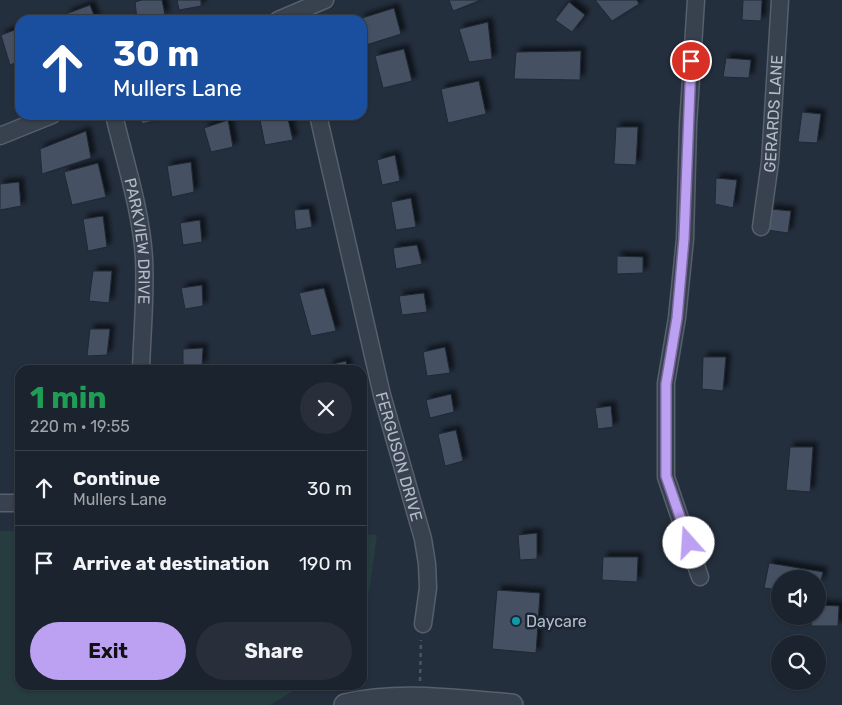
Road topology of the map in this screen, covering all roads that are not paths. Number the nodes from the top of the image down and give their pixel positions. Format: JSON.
{"nodes":[{"id":1,"x":325,"y":0,"type":"edge"},
{"id":2,"x":696,"y":0,"type":"edge"},
{"id":3,"x":780,"y":0,"type":"edge"},
{"id":4,"x":293,"y":15,"type":"edge"},
{"id":5,"x":40,"y":120,"type":"edge"},
{"id":6,"x":115,"y":120,"type":"edge"},
{"id":7,"x":319,"y":120,"type":"edge"},
{"id":8,"x":0,"y":136,"type":"edge"},
{"id":9,"x":761,"y":227,"type":"dead end"},
{"id":10,"x":141,"y":365,"type":"edge"},
{"id":11,"x":0,"y":503,"type":"edge"},
{"id":12,"x":15,"y":503,"type":"edge"},
{"id":13,"x":700,"y":577,"type":"dead end"},
{"id":14,"x":423,"y":624,"type":"road end"},
{"id":15,"x":345,"y":705,"type":"edge"},
{"id":16,"x":512,"y":705,"type":"edge"}],
"edges":[{"from":1,"to":4,"type":"street"},
{"from":2,"to":13,"type":"street"},
{"from":3,"to":9,"type":"street","name":"GERARDS LANE"},
{"from":5,"to":8,"type":"street"},
{"from":6,"to":10,"type":"street","name":"PARKVIEW DRIVE"},
{"from":7,"to":14,"type":"street","name":"FERGUSON DRIVE"},
{"from":11,"to":12,"type":"street"},
{"from":15,"to":16,"type":"street"}]}
